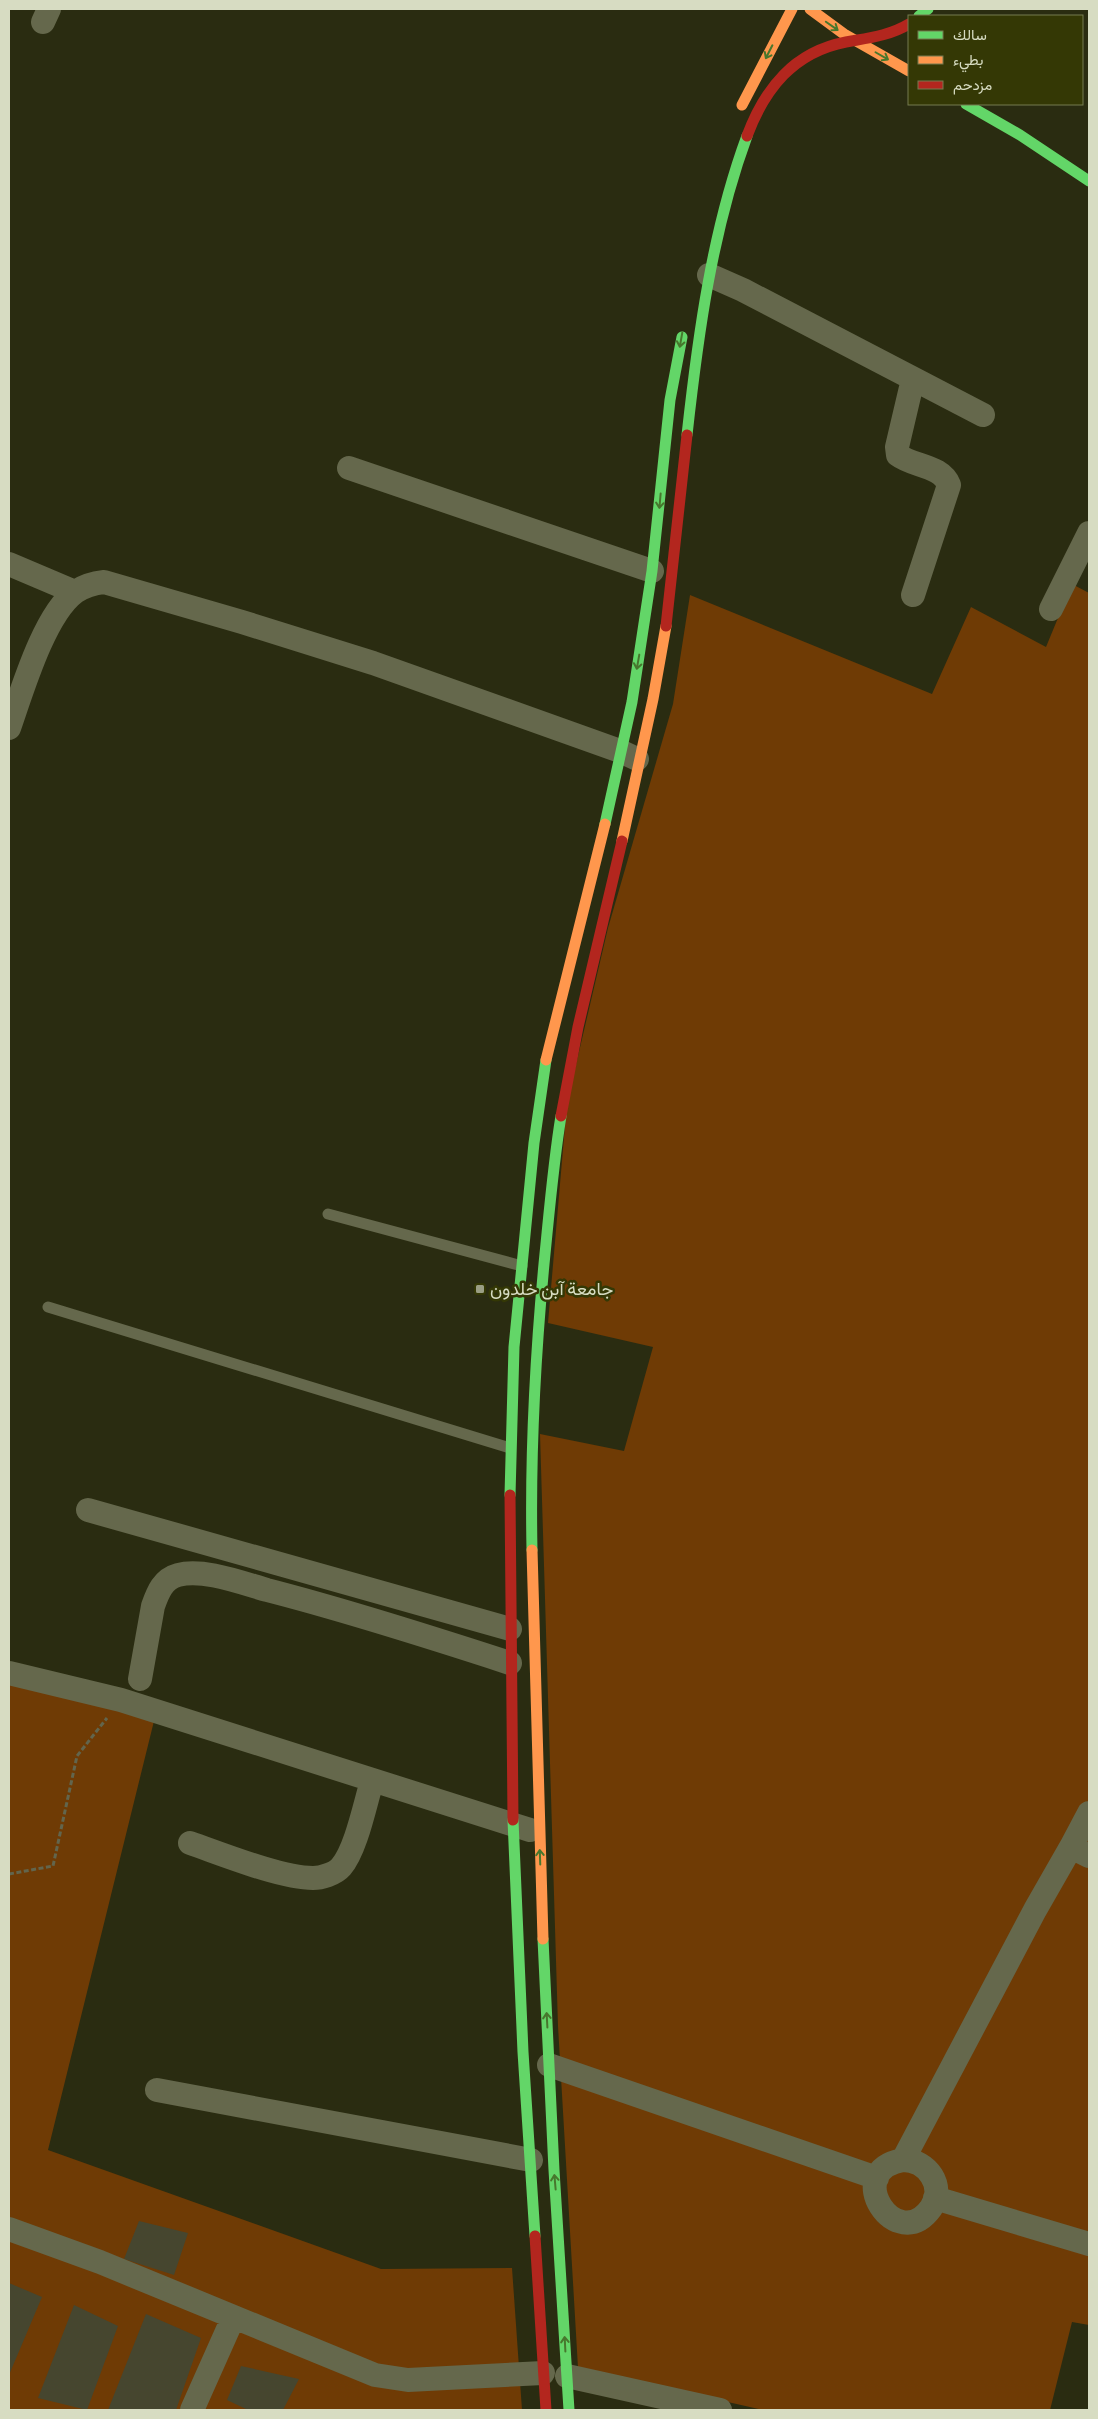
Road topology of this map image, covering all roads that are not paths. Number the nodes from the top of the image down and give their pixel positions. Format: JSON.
{"nodes":[{"id":1,"x":792,"y":9,"type":"edge"},
{"id":2,"x":810,"y":9,"type":"edge"},
{"id":3,"x":908,"y":25,"type":"edge"},
{"id":4,"x":855,"y":40,"type":"junction"},
{"id":5,"x":908,"y":70,"type":"edge"},
{"id":6,"x":968,"y":105,"type":"edge"},
{"id":7,"x":983,"y":105,"type":"edge"},
{"id":8,"x":738,"y":115,"type":"dead end"},
{"id":9,"x":1020,"y":135,"type":"junction"},
{"id":10,"x":1089,"y":181,"type":"edge"},
{"id":11,"x":709,"y":275,"type":"junction"},
{"id":12,"x":684,"y":324,"type":"dead end"},
{"id":13,"x":913,"y":379,"type":"junction"},
{"id":14,"x":983,"y":415,"type":"dead end"},
{"id":15,"x":349,"y":468,"type":"dead end"},
{"id":16,"x":1089,"y":533,"type":"edge"},
{"id":17,"x":9,"y":564,"type":"edge"},
{"id":18,"x":652,"y":571,"type":"junction"},
{"id":19,"x":75,"y":592,"type":"junction"},
{"id":20,"x":913,"y":595,"type":"dead end"},
{"id":21,"x":1051,"y":609,"type":"dead end"},
{"id":22,"x":9,"y":724,"type":"edge"},
{"id":23,"x":630,"y":756,"type":"junction"},
{"id":24,"x":328,"y":1214,"type":"dead end"},
{"id":25,"x":522,"y":1266,"type":"junction"},
{"id":26,"x":48,"y":1306,"type":"dead end"},
{"id":27,"x":510,"y":1448,"type":"junction"},
{"id":28,"x":88,"y":1510,"type":"dead end"},
{"id":29,"x":510,"y":1629,"type":"junction"},
{"id":30,"x":510,"y":1664,"type":"junction"},
{"id":31,"x":9,"y":1673,"type":"edge"},
{"id":32,"x":140,"y":1679,"type":"dead end"},
{"id":33,"x":372,"y":1781,"type":"junction"},
{"id":34,"x":1089,"y":1813,"type":"edge"},
{"id":35,"x":513,"y":1825,"type":"junction"},
{"id":36,"x":539,"y":1833,"type":"junction"},
{"id":37,"x":190,"y":1843,"type":"dead end"},
{"id":38,"x":1080,"y":1852,"type":"edge"},
{"id":39,"x":549,"y":2065,"type":"junction"},
{"id":40,"x":157,"y":2090,"type":"dead end"},
{"id":41,"x":531,"y":2160,"type":"junction"},
{"id":42,"x":902,"y":2160,"type":"junction"},
{"id":43,"x":877,"y":2178,"type":"junction"},
{"id":44,"x":935,"y":2198,"type":"junction"},
{"id":45,"x":9,"y":2229,"type":"edge"},
{"id":46,"x":1089,"y":2244,"type":"edge"},
{"id":47,"x":233,"y":2318,"type":"junction"},
{"id":48,"x":543,"y":2373,"type":"junction"},
{"id":49,"x":567,"y":2376,"type":"junction"},
{"id":50,"x":192,"y":2410,"type":"edge"},
{"id":51,"x":546,"y":2410,"type":"edge"},
{"id":52,"x":569,"y":2410,"type":"edge"},
{"id":53,"x":720,"y":2410,"type":"edge"}],
"edges":[{"from":1,"to":8,"type":"main road","one_way":true},
{"from":2,"to":4,"type":"main road","one_way":true},
{"from":3,"to":4,"type":"main road"},
{"from":4,"to":5,"type":"main road","one_way":true},
{"from":4,"to":11,"type":"main road"},
{"from":6,"to":9,"type":"main road"},
{"from":7,"to":9,"type":"main road"},
{"from":9,"to":10,"type":"main road"},
{"from":11,"to":13,"type":"street"},
{"from":11,"to":23,"type":"main road"},
{"from":12,"to":18,"type":"main road","one_way":true},
{"from":13,"to":14,"type":"street"},
{"from":13,"to":20,"type":"street"},
{"from":15,"to":18,"type":"street"},
{"from":16,"to":21,"type":"street"},
{"from":17,"to":19,"type":"street"},
{"from":18,"to":23,"type":"main road","one_way":true},
{"from":19,"to":22,"type":"street"},
{"from":19,"to":23,"type":"street"},
{"from":23,"to":25,"type":"main road"},
{"from":23,"to":36,"type":"main road"},
{"from":24,"to":25,"type":"lane"},
{"from":25,"to":27,"type":"main road"},
{"from":26,"to":27,"type":"lane"},
{"from":27,"to":29,"type":"main road"},
{"from":28,"to":29,"type":"street"},
{"from":29,"to":30,"type":"main road"},
{"from":30,"to":32,"type":"street"},
{"from":30,"to":35,"type":"main road"},
{"from":31,"to":33,"type":"street"},
{"from":33,"to":35,"type":"street"},
{"from":33,"to":37,"type":"street"},
{"from":34,"to":38,"type":"street"},
{"from":35,"to":36,"type":"street"},
{"from":35,"to":41,"type":"main road"},
{"from":39,"to":36,"type":"main road","one_way":true},
{"from":38,"to":42,"type":"street"},
{"from":39,"to":43,"type":"street"},
{"from":49,"to":39,"type":"main road","one_way":true},
{"from":40,"to":41,"type":"street"},
{"from":41,"to":48,"type":"main road"},
{"from":42,"to":43,"type":"street"},
{"from":42,"to":44,"type":"street"},
{"from":43,"to":44,"type":"street"},
{"from":44,"to":46,"type":"street"},
{"from":45,"to":47,"type":"street"},
{"from":47,"to":48,"type":"street"},
{"from":47,"to":50,"type":"street"},
{"from":48,"to":51,"type":"main road"},
{"from":49,"to":52,"type":"main road"},
{"from":49,"to":53,"type":"street"}]}
